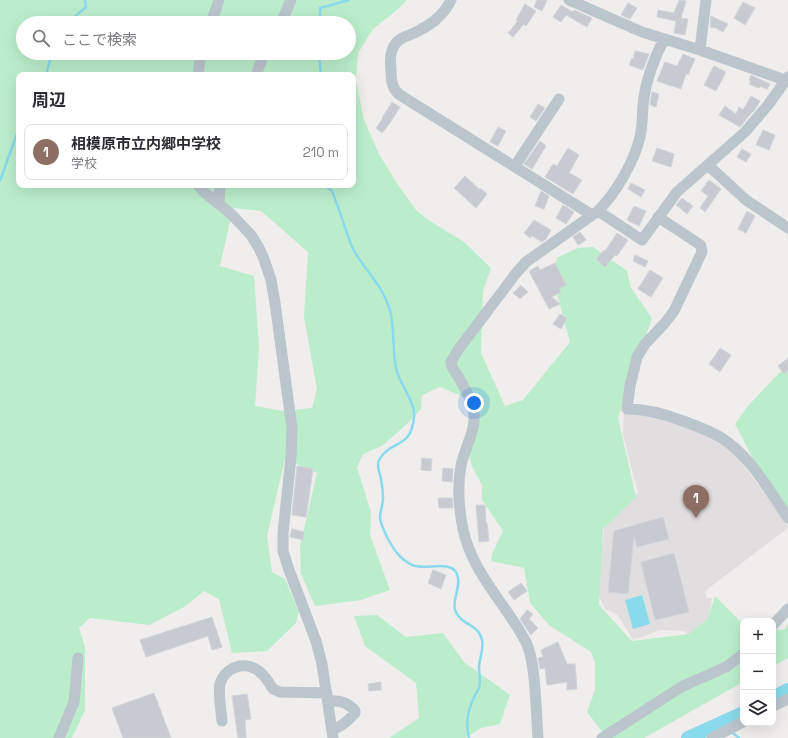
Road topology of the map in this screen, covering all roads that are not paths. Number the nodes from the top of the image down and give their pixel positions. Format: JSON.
{"nodes":[{"id":1,"x":219,"y":0,"type":"edge"},
{"id":2,"x":291,"y":0,"type":"edge"},
{"id":3,"x":452,"y":0,"type":"edge"},
{"id":4,"x":569,"y":0,"type":"edge"},
{"id":5,"x":706,"y":0,"type":"edge"},
{"id":6,"x":213,"y":16,"type":"edge"},
{"id":7,"x":284,"y":16,"type":"edge"},
{"id":8,"x":664,"y":39,"type":"junction"},
{"id":9,"x":700,"y":50,"type":"junction"},
{"id":10,"x":201,"y":60,"type":"edge"},
{"id":11,"x":261,"y":60,"type":"edge"},
{"id":12,"x":199,"y":72,"type":"edge"},
{"id":13,"x":257,"y":72,"type":"edge"},
{"id":14,"x":787,"y":79,"type":"edge"},
{"id":15,"x":560,"y":99,"type":"dead end"},
{"id":16,"x":708,"y":165,"type":"junction"},
{"id":17,"x":514,"y":166,"type":"junction"},
{"id":18,"x":201,"y":188,"type":"edge"},
{"id":19,"x":220,"y":188,"type":"edge"},
{"id":20,"x":219,"y":204,"type":"junction"},
{"id":21,"x":595,"y":213,"type":"junction"},
{"id":22,"x":658,"y":218,"type":"junction"},
{"id":23,"x":788,"y":228,"type":"edge"},
{"id":24,"x":788,"y":518,"type":"edge"},
{"id":25,"x":788,"y":609,"type":"edge"},
{"id":26,"x":776,"y":622,"type":"edge"},
{"id":27,"x":740,"y":656,"type":"edge"},
{"id":28,"x":78,"y":658,"type":"dead end"},
{"id":29,"x":328,"y":697,"type":"junction"},
{"id":30,"x":788,"y":699,"type":"edge"},
{"id":31,"x":776,"y":705,"type":"edge"},
{"id":32,"x":222,"y":721,"type":"dead end"},
{"id":33,"x":740,"y":724,"type":"edge"},
{"id":34,"x":332,"y":734,"type":"edge"},
{"id":35,"x":59,"y":738,"type":"edge"},
{"id":36,"x":538,"y":738,"type":"edge"},
{"id":37,"x":602,"y":738,"type":"edge"},
{"id":38,"x":712,"y":738,"type":"edge"}],
"edges":[{"from":1,"to":6,"type":"street"},
{"from":2,"to":7,"type":"street"},
{"from":3,"to":17,"type":"street"},
{"from":4,"to":8,"type":"street"},
{"from":5,"to":9,"type":"street"},
{"from":8,"to":9,"type":"street"},
{"from":8,"to":21,"type":"street"},
{"from":9,"to":14,"type":"street"},
{"from":10,"to":12,"type":"street"},
{"from":11,"to":13,"type":"street"},
{"from":14,"to":16,"type":"street"},
{"from":15,"to":17,"type":"street"},
{"from":16,"to":22,"type":"street"},
{"from":16,"to":23,"type":"street"},
{"from":17,"to":21,"type":"street"},
{"from":18,"to":20,"type":"street"},
{"from":19,"to":20,"type":"street"},
{"from":20,"to":29,"type":"street"},
{"from":21,"to":22,"type":"street"},
{"from":21,"to":36,"type":"street"},
{"from":22,"to":24,"type":"street"},
{"from":25,"to":26,"type":"street"},
{"from":27,"to":37,"type":"street"},
{"from":28,"to":35,"type":"street"},
{"from":29,"to":32,"type":"street"},
{"from":29,"to":34,"type":"street"},
{"from":29,"to":34,"type":"street"},
{"from":30,"to":31,"type":"street"},
{"from":33,"to":38,"type":"street"}]}
